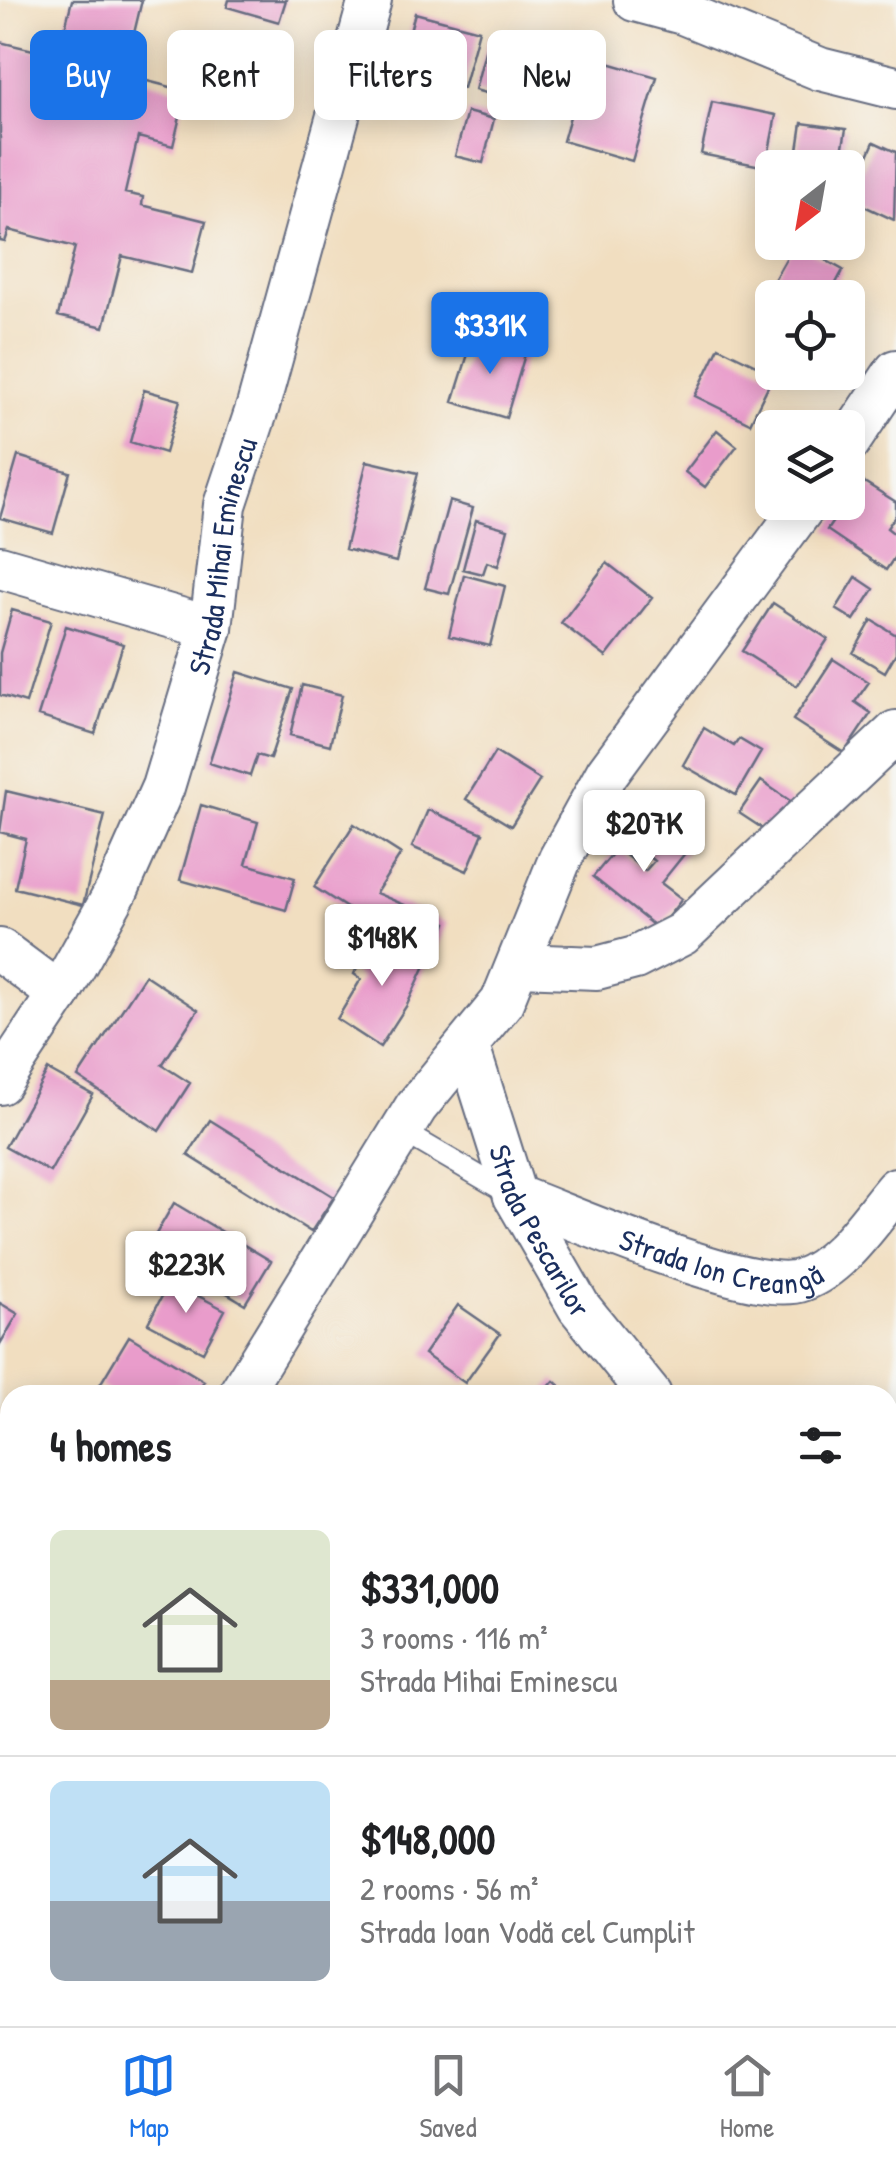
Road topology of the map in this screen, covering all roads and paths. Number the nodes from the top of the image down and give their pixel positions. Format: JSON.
{"nodes":[{"id":1,"x":370,"y":0,"type":"edge"},
{"id":2,"x":635,"y":0,"type":"edge"},
{"id":3,"x":896,"y":88,"type":"edge"},
{"id":4,"x":896,"y":371,"type":"edge"},
{"id":5,"x":865,"y":418,"type":"edge"},
{"id":6,"x":794,"y":520,"type":"edge"},
{"id":7,"x":0,"y":567,"type":"edge"},
{"id":8,"x":211,"y":628,"type":"junction"},
{"id":9,"x":896,"y":732,"type":"edge"},
{"id":10,"x":0,"y":950,"type":"edge"},
{"id":11,"x":520,"y":965,"type":"junction"},
{"id":12,"x":59,"y":994,"type":"junction"},
{"id":13,"x":468,"y":1046,"type":"junction"},
{"id":14,"x":0,"y":1083,"type":"edge"},
{"id":15,"x":402,"y":1131,"type":"junction"},
{"id":16,"x":896,"y":1190,"type":"edge"},
{"id":17,"x":514,"y":1196,"type":"junction"},
{"id":18,"x":245,"y":1385,"type":"edge"},
{"id":19,"x":642,"y":1385,"type":"edge"}],
"edges":[{"from":1,"to":8,"type":"street","name":"Strada Mihai Eminescu"},
{"from":2,"to":3,"type":"street"},
{"from":4,"to":5,"type":"street"},
{"from":6,"to":11,"type":"street"},
{"from":7,"to":8,"type":"street"},
{"from":8,"to":12,"type":"street","name":"Strada Mihai Eminescu"},
{"from":9,"to":11,"type":"street"},
{"from":10,"to":12,"type":"street"},
{"from":11,"to":13,"type":"street"},
{"from":12,"to":14,"type":"street","name":"Strada Mihai Eminescu"},
{"from":13,"to":15,"type":"street"},
{"from":13,"to":17,"type":"street","name":"Strada Pescarilor"},
{"from":15,"to":17,"type":"lane"},
{"from":15,"to":18,"type":"street"},
{"from":16,"to":17,"type":"street","name":"Strada Ion Creangă"},
{"from":17,"to":19,"type":"street","name":"Strada Pescarilor"}]}
